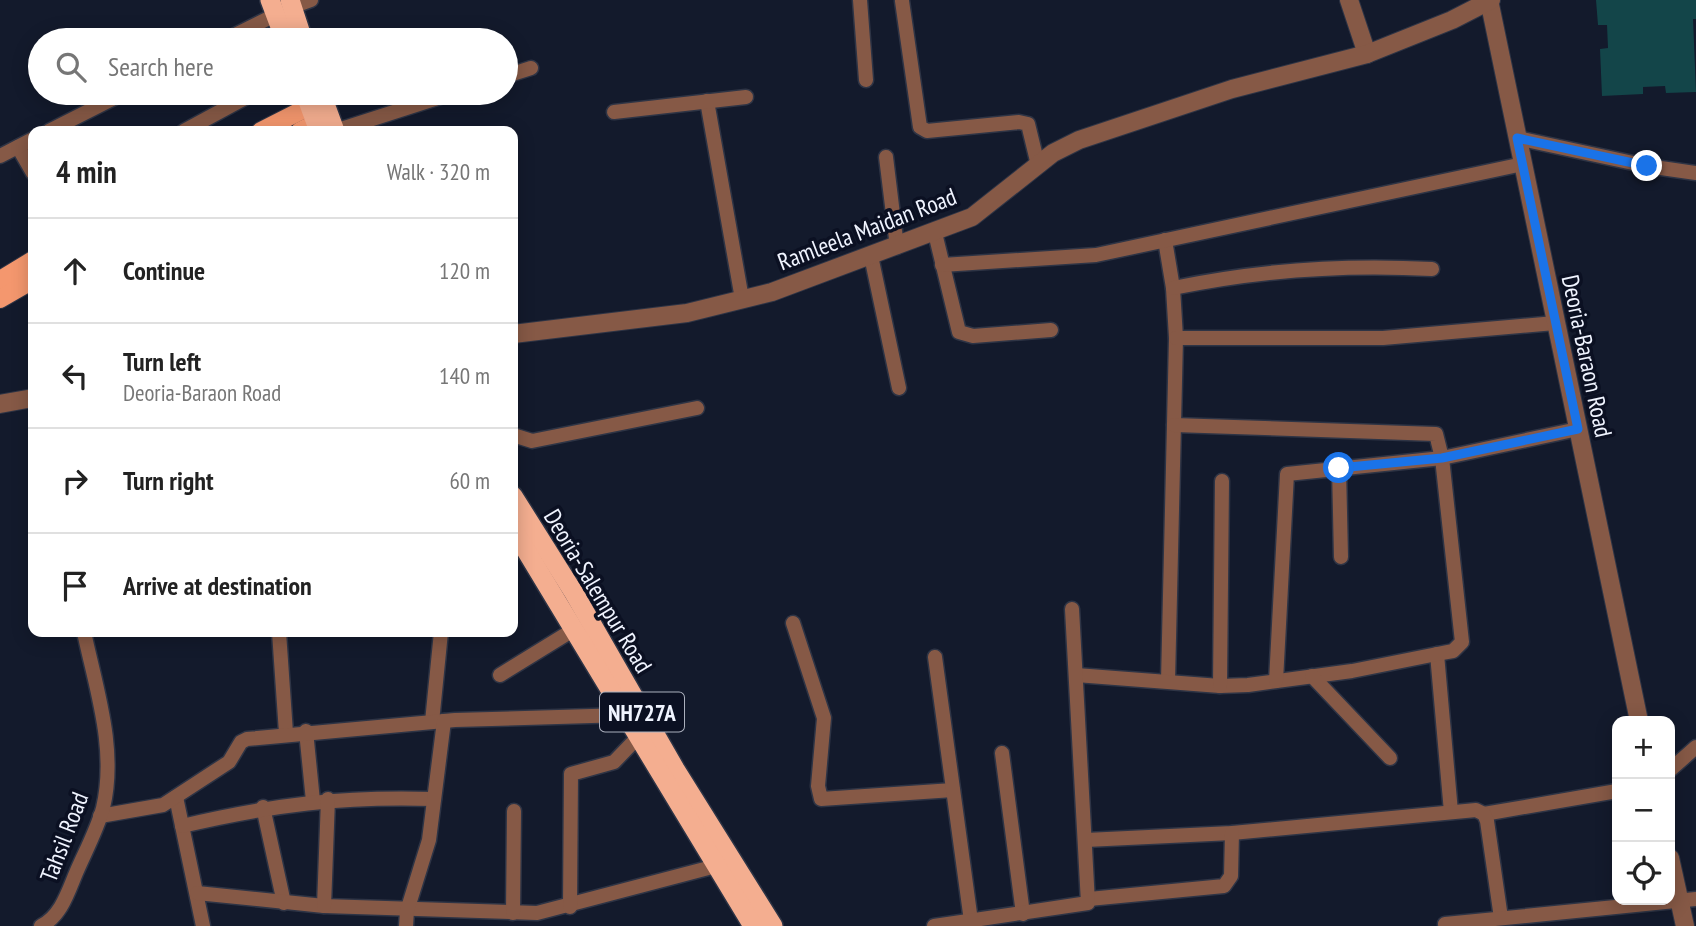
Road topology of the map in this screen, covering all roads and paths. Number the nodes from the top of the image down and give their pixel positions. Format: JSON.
{"nodes":[{"id":1,"x":311,"y":0,"type":"edge"},
{"id":2,"x":860,"y":0,"type":"edge"},
{"id":3,"x":1349,"y":0,"type":"edge"},
{"id":4,"x":1490,"y":0,"type":"edge"},
{"id":5,"x":902,"y":2,"type":"edge"},
{"id":6,"x":282,"y":5,"type":"edge"},
{"id":7,"x":245,"y":28,"type":"edge"},
{"id":8,"x":284,"y":28,"type":"edge"},
{"id":9,"x":296,"y":28,"type":"edge"},
{"id":10,"x":1367,"y":54,"type":"junction"},
{"id":11,"x":531,"y":68,"type":"dead end"},
{"id":12,"x":518,"y":72,"type":"edge"},
{"id":13,"x":866,"y":80,"type":"dead end"},
{"id":14,"x":746,"y":97,"type":"dead end"},
{"id":15,"x":707,"y":101,"type":"junction"},
{"id":16,"x":100,"y":105,"type":"edge"},
{"id":17,"x":232,"y":105,"type":"edge"},
{"id":18,"x":380,"y":105,"type":"edge"},
{"id":19,"x":614,"y":112,"type":"dead end"},
{"id":20,"x":319,"y":115,"type":"edge"},
{"id":21,"x":59,"y":126,"type":"edge"},
{"id":22,"x":193,"y":126,"type":"edge"},
{"id":23,"x":279,"y":126,"type":"edge"},
{"id":24,"x":1517,"y":138,"type":"junction"},
{"id":25,"x":28,"y":142,"type":"edge"},
{"id":26,"x":18,"y":147,"type":"junction"},
{"id":27,"x":0,"y":156,"type":"edge"},
{"id":28,"x":886,"y":158,"type":"dead end"},
{"id":29,"x":28,"y":164,"type":"edge"},
{"id":30,"x":1522,"y":164,"type":"junction"},
{"id":31,"x":1038,"y":165,"type":"junction"},
{"id":32,"x":1696,"y":173,"type":"edge"},
{"id":33,"x":935,"y":233,"type":"junction"},
{"id":34,"x":1165,"y":240,"type":"junction"},
{"id":35,"x":897,"y":247,"type":"junction"},
{"id":36,"x":871,"y":256,"type":"junction"},
{"id":37,"x":28,"y":263,"type":"edge"},
{"id":38,"x":942,"y":265,"type":"junction"},
{"id":39,"x":1432,"y":269,"type":"dead end"},
{"id":40,"x":0,"y":279,"type":"edge"},
{"id":41,"x":28,"y":283,"type":"edge"},
{"id":42,"x":1173,"y":288,"type":"junction"},
{"id":43,"x":0,"y":299,"type":"edge"},
{"id":44,"x":742,"y":299,"type":"junction"},
{"id":45,"x":1555,"y":323,"type":"junction"},
{"id":46,"x":1051,"y":330,"type":"dead end"},
{"id":47,"x":518,"y":333,"type":"edge"},
{"id":48,"x":1177,"y":338,"type":"junction"},
{"id":49,"x":899,"y":388,"type":"dead end"},
{"id":50,"x":28,"y":399,"type":"edge"},
{"id":51,"x":0,"y":404,"type":"edge"},
{"id":52,"x":696,"y":408,"type":"dead end"},
{"id":53,"x":1174,"y":425,"type":"junction"},
{"id":54,"x":1578,"y":429,"type":"junction"},
{"id":55,"x":518,"y":437,"type":"edge"},
{"id":56,"x":1442,"y":458,"type":"junction"},
{"id":57,"x":1339,"y":468,"type":"junction"},
{"id":58,"x":1222,"y":481,"type":"dead end"},
{"id":59,"x":518,"y":504,"type":"edge"},
{"id":60,"x":518,"y":537,"type":"edge"},
{"id":61,"x":1341,"y":556,"type":"dead end"},
{"id":62,"x":1072,"y":609,"type":"dead end"},
{"id":63,"x":793,"y":624,"type":"dead end"},
{"id":64,"x":573,"y":630,"type":"junction"},
{"id":65,"x":85,"y":637,"type":"edge"},
{"id":66,"x":279,"y":637,"type":"edge"},
{"id":67,"x":441,"y":637,"type":"edge"},
{"id":68,"x":1437,"y":654,"type":"junction"},
{"id":69,"x":935,"y":657,"type":"dead end"},
{"id":70,"x":500,"y":674,"type":"dead end"},
{"id":71,"x":1076,"y":675,"type":"junction"},
{"id":72,"x":1312,"y":676,"type":"junction"},
{"id":73,"x":1168,"y":681,"type":"junction"},
{"id":74,"x":1276,"y":681,"type":"junction"},
{"id":75,"x":1220,"y":686,"type":"junction"},
{"id":76,"x":625,"y":715,"type":"junction"},
{"id":77,"x":1638,"y":716,"type":"edge"},
{"id":78,"x":438,"y":722,"type":"junction"},
{"id":79,"x":306,"y":731,"type":"junction"},
{"id":80,"x":286,"y":733,"type":"junction"},
{"id":81,"x":638,"y":737,"type":"junction"},
{"id":82,"x":1696,"y":747,"type":"edge"},
{"id":83,"x":1002,"y":753,"type":"dead end"},
{"id":84,"x":1390,"y":758,"type":"dead end"},
{"id":85,"x":1675,"y":766,"type":"edge"},
{"id":86,"x":953,"y":790,"type":"junction"},
{"id":87,"x":1612,"y":792,"type":"edge"},
{"id":88,"x":176,"y":797,"type":"junction"},
{"id":89,"x":328,"y":799,"type":"junction"},
{"id":90,"x":434,"y":799,"type":"junction"},
{"id":91,"x":313,"y":801,"type":"junction"},
{"id":92,"x":263,"y":807,"type":"junction"},
{"id":93,"x":514,"y":811,"type":"dead end"},
{"id":94,"x":1451,"y":812,"type":"junction"},
{"id":95,"x":1483,"y":814,"type":"junction"},
{"id":96,"x":100,"y":816,"type":"junction"},
{"id":97,"x":183,"y":825,"type":"junction"},
{"id":98,"x":1232,"y":833,"type":"junction"},
{"id":99,"x":1086,"y":840,"type":"junction"},
{"id":100,"x":716,"y":866,"type":"junction"},
{"id":101,"x":1675,"y":869,"type":"edge"},
{"id":102,"x":197,"y":893,"type":"junction"},
{"id":103,"x":1089,"y":899,"type":"junction"},
{"id":104,"x":1688,"y":899,"type":"edge"},
{"id":105,"x":284,"y":903,"type":"junction"},
{"id":106,"x":324,"y":906,"type":"junction"},
{"id":107,"x":570,"y":907,"type":"junction"},
{"id":108,"x":513,"y":914,"type":"junction"},
{"id":109,"x":1023,"y":914,"type":"junction"},
{"id":110,"x":407,"y":918,"type":"edge"},
{"id":111,"x":1501,"y":918,"type":"junction"},
{"id":112,"x":971,"y":921,"type":"junction"},
{"id":113,"x":1445,"y":925,"type":"edge"},
{"id":114,"x":41,"y":926,"type":"edge"},
{"id":115,"x":203,"y":926,"type":"edge"},
{"id":116,"x":753,"y":926,"type":"edge"},
{"id":117,"x":773,"y":926,"type":"edge"},
{"id":118,"x":934,"y":926,"type":"edge"},
{"id":119,"x":1685,"y":926,"type":"edge"}],
"edges":[{"from":1,"to":6,"type":"street"},
{"from":2,"to":13,"type":"street"},
{"from":3,"to":10,"type":"street"},
{"from":4,"to":10,"type":"street","name":"Ramleela Maidan Road"},
{"from":4,"to":24,"type":"street","name":"Deoria-Baraon Road"},
{"from":5,"to":31,"type":"street"},
{"from":6,"to":7,"type":"street"},
{"from":6,"to":8,"type":"highway"},
{"from":6,"to":9,"type":"highway"},
{"from":10,"to":31,"type":"street","name":"Ramleela Maidan Road"},
{"from":11,"to":12,"type":"street"},
{"from":14,"to":15,"type":"street"},
{"from":15,"to":19,"type":"street"},
{"from":15,"to":44,"type":"street"},
{"from":16,"to":21,"type":"street"},
{"from":17,"to":22,"type":"street"},
{"from":18,"to":20,"type":"street"},
{"from":20,"to":23,"type":"main road"},
{"from":24,"to":30,"type":"street","name":"Deoria-Baraon Road"},
{"from":24,"to":32,"type":"street"},
{"from":25,"to":26,"type":"street"},
{"from":26,"to":27,"type":"street"},
{"from":26,"to":29,"type":"street"},
{"from":28,"to":35,"type":"street"},
{"from":30,"to":34,"type":"street"},
{"from":30,"to":45,"type":"street","name":"Deoria-Baraon Road"},
{"from":31,"to":33,"type":"street","name":"Ramleela Maidan Road"},
{"from":33,"to":35,"type":"street","name":"Ramleela Maidan Road"},
{"from":33,"to":38,"type":"street"},
{"from":34,"to":38,"type":"street"},
{"from":34,"to":42,"type":"street"},
{"from":35,"to":36,"type":"street","name":"Ramleela Maidan Road"},
{"from":36,"to":44,"type":"street","name":"Ramleela Maidan Road"},
{"from":36,"to":49,"type":"street"},
{"from":37,"to":40,"type":"main road"},
{"from":38,"to":46,"type":"street"},
{"from":39,"to":42,"type":"street"},
{"from":41,"to":43,"type":"main road"},
{"from":42,"to":48,"type":"street"},
{"from":44,"to":47,"type":"street","name":"Ramleela Maidan Road"},
{"from":45,"to":48,"type":"street"},
{"from":45,"to":54,"type":"street","name":"Deoria-Baraon Road"},
{"from":48,"to":53,"type":"street"},
{"from":50,"to":51,"type":"street"},
{"from":52,"to":55,"type":"street"},
{"from":53,"to":56,"type":"street"},
{"from":53,"to":73,"type":"street"},
{"from":54,"to":56,"type":"street"},
{"from":54,"to":77,"type":"street","name":"Deoria-Baraon Road"},
{"from":56,"to":57,"type":"street"},
{"from":56,"to":68,"type":"street"},
{"from":57,"to":61,"type":"street"},
{"from":57,"to":74,"type":"street"},
{"from":58,"to":75,"type":"street"},
{"from":59,"to":117,"type":"highway","name":"Deoria-Salempur Road","number":"NH727A"},
{"from":60,"to":64,"type":"highway","name":"Deoria-Salempur Road","number":"NH727A"},
{"from":62,"to":71,"type":"street"},
{"from":63,"to":86,"type":"street"},
{"from":64,"to":70,"type":"street"},
{"from":64,"to":76,"type":"highway","name":"Deoria-Salempur Road","number":"NH727A"},
{"from":65,"to":96,"type":"street","name":"Tahsil Road"},
{"from":66,"to":80,"type":"street"},
{"from":67,"to":78,"type":"street"},
{"from":68,"to":72,"type":"street"},
{"from":68,"to":94,"type":"street"},
{"from":69,"to":86,"type":"street"},
{"from":71,"to":73,"type":"street"},
{"from":71,"to":99,"type":"street"},
{"from":72,"to":74,"type":"street"},
{"from":72,"to":84,"type":"street"},
{"from":73,"to":75,"type":"street"},
{"from":74,"to":75,"type":"street"},
{"from":76,"to":78,"type":"street"},
{"from":76,"to":81,"type":"highway","name":"Deoria-Salempur Road","number":"NH727A"},
{"from":78,"to":79,"type":"street"},
{"from":78,"to":90,"type":"street"},
{"from":79,"to":80,"type":"street"},
{"from":79,"to":91,"type":"street"},
{"from":80,"to":88,"type":"street"},
{"from":81,"to":100,"type":"highway","name":"Deoria-Salempur Road","number":"NH727A"},
{"from":81,"to":107,"type":"street"},
{"from":82,"to":85,"type":"street"},
{"from":83,"to":109,"type":"street"},
{"from":86,"to":112,"type":"street"},
{"from":87,"to":95,"type":"street"},
{"from":88,"to":96,"type":"street"},
{"from":88,"to":97,"type":"street"},
{"from":89,"to":90,"type":"street"},
{"from":89,"to":91,"type":"street"},
{"from":89,"to":106,"type":"street"},
{"from":90,"to":110,"type":"street"},
{"from":91,"to":92,"type":"street"},
{"from":92,"to":97,"type":"street"},
{"from":92,"to":105,"type":"street"},
{"from":93,"to":108,"type":"street"},
{"from":94,"to":95,"type":"street"},
{"from":94,"to":98,"type":"street"},
{"from":95,"to":111,"type":"street"},
{"from":96,"to":114,"type":"street","name":"Tahsil Road"},
{"from":97,"to":102,"type":"street"},
{"from":98,"to":99,"type":"street"},
{"from":98,"to":103,"type":"street"},
{"from":99,"to":103,"type":"street"},
{"from":100,"to":107,"type":"street"},
{"from":100,"to":116,"type":"highway","name":"Deoria-Salempur Road","number":"NH727A"},
{"from":101,"to":104,"type":"street"},
{"from":102,"to":105,"type":"street"},
{"from":102,"to":115,"type":"street"},
{"from":103,"to":109,"type":"street"},
{"from":104,"to":111,"type":"street"},
{"from":104,"to":119,"type":"street"},
{"from":105,"to":106,"type":"street"},
{"from":106,"to":110,"type":"street"},
{"from":107,"to":108,"type":"street"},
{"from":108,"to":110,"type":"street"},
{"from":109,"to":112,"type":"street"},
{"from":111,"to":113,"type":"street"},
{"from":112,"to":118,"type":"street"}]}
